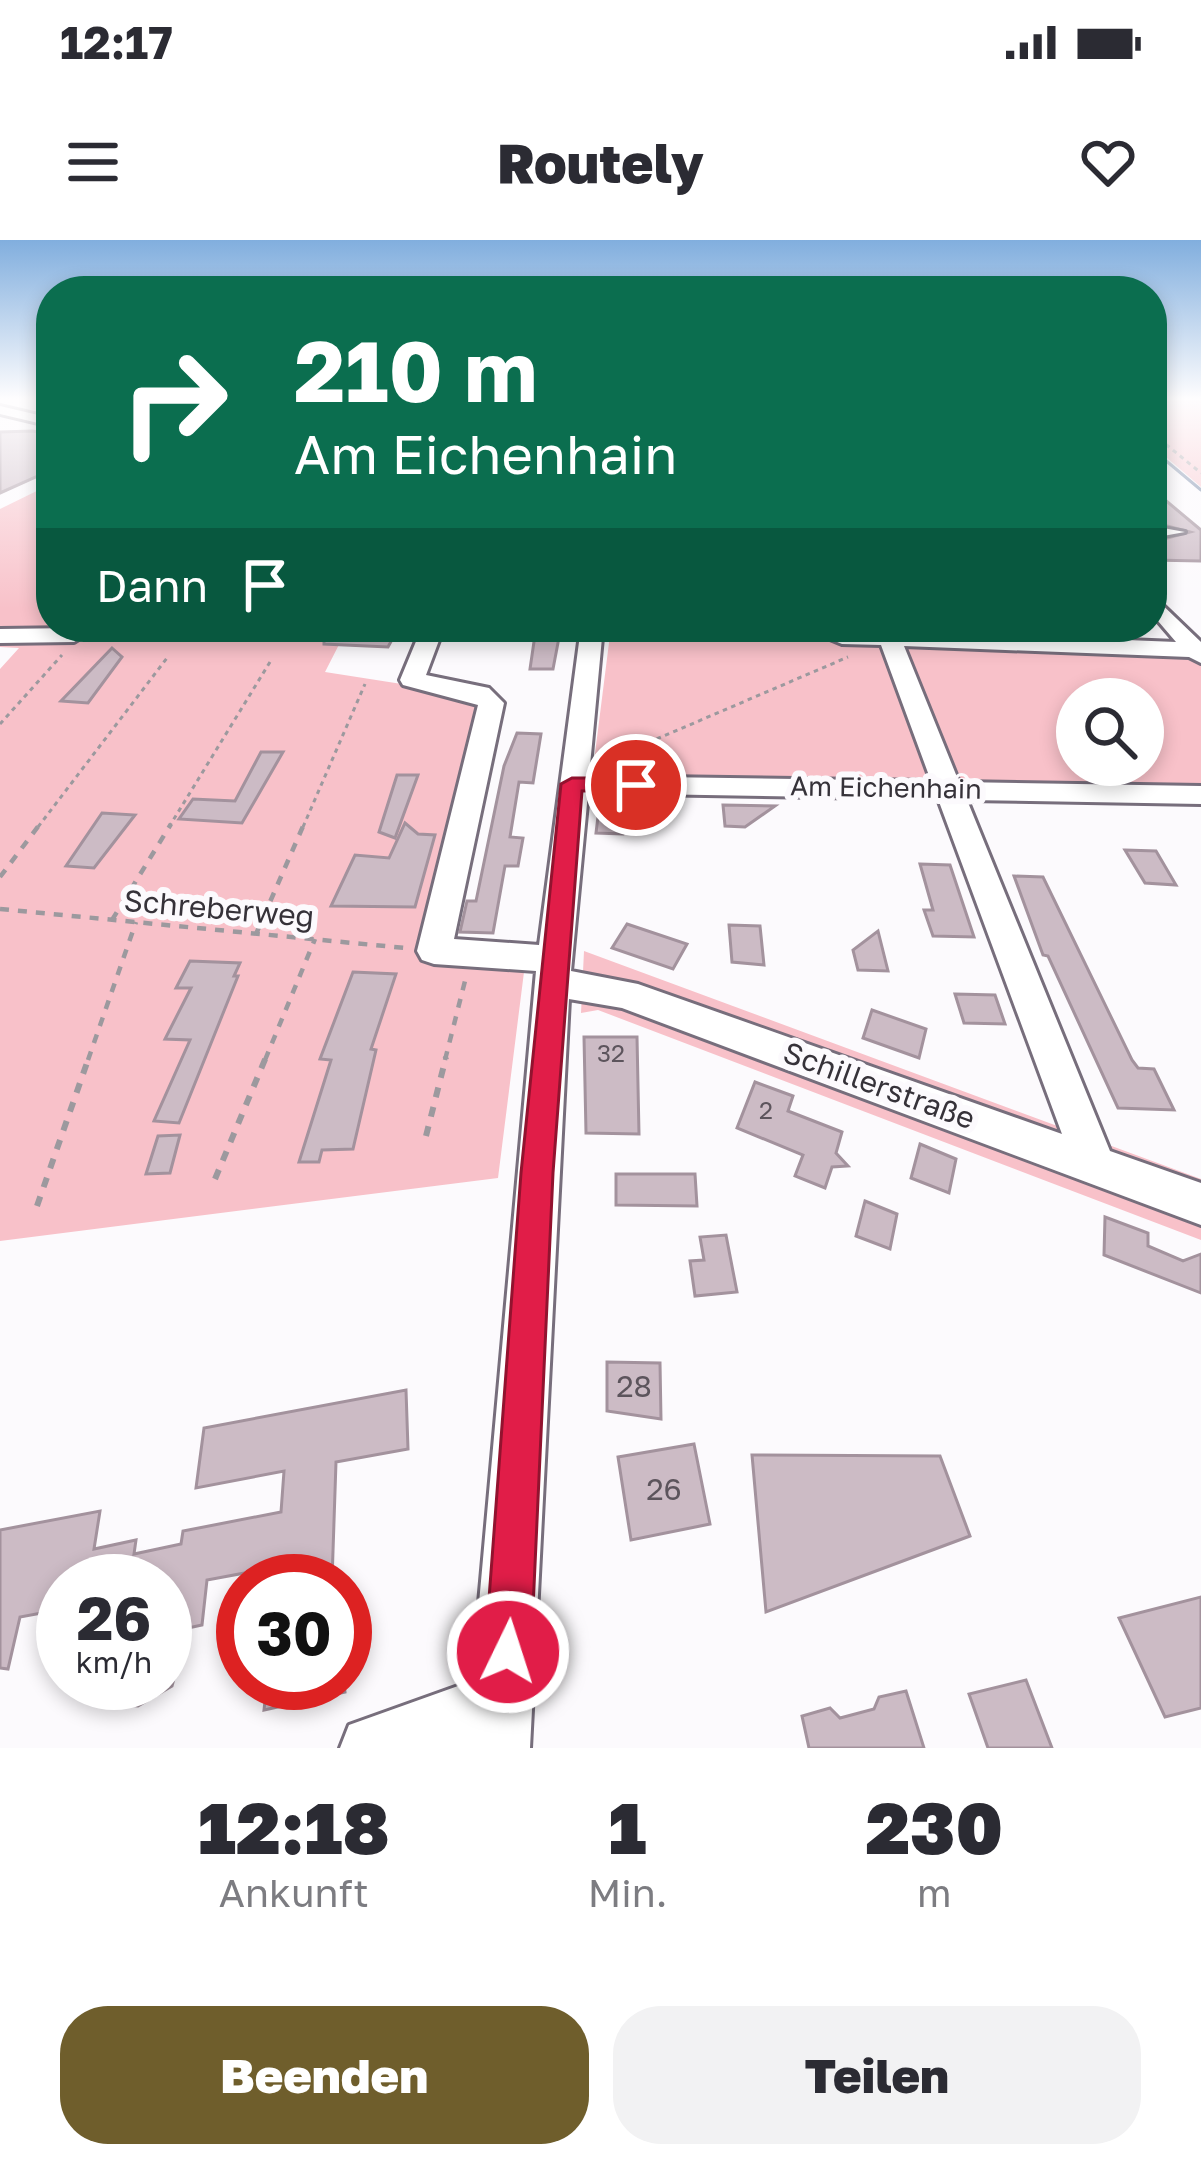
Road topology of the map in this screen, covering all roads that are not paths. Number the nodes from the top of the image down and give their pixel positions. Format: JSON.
{"nodes":[{"id":1,"x":1167,"y":532,"type":"edge"},
{"id":2,"x":1176,"y":532,"type":"dead end"},
{"id":3,"x":1167,"y":617,"type":"edge"},
{"id":4,"x":2,"y":624,"type":"edge"},
{"id":5,"x":36,"y":634,"type":"edge"},
{"id":6,"x":66,"y":642,"type":"edge"},
{"id":7,"x":427,"y":642,"type":"edge"},
{"id":8,"x":591,"y":642,"type":"edge"},
{"id":9,"x":891,"y":642,"type":"edge"},
{"id":10,"x":1005,"y":642,"type":"edge"},
{"id":11,"x":70,"y":643,"type":"road end"},
{"id":12,"x":1199,"y":652,"type":"edge"},
{"id":13,"x":582,"y":784,"type":"junction"},
{"id":14,"x":952,"y":789,"type":"junction"},
{"id":15,"x":1201,"y":795,"type":"edge"},
{"id":16,"x":553,"y":971,"type":"junction"},
{"id":17,"x":1094,"y":1164,"type":"junction"},
{"id":18,"x":1201,"y":1204,"type":"edge"},
{"id":19,"x":501,"y":1724,"type":"edge"},
{"id":20,"x":372,"y":1748,"type":"edge"}],
"edges":[{"from":1,"to":2,"type":"street"},
{"from":3,"to":12,"type":"street"},
{"from":4,"to":5,"type":"street"},
{"from":6,"to":11,"type":"street"},
{"from":7,"to":16,"type":"street","name":"Schillerstraße"},
{"from":8,"to":13,"type":"street"},
{"from":9,"to":14,"type":"street"},
{"from":10,"to":12,"type":"street"},
{"from":13,"to":14,"type":"street","name":"Am Eichenhain"},
{"from":13,"to":16,"type":"street"},
{"from":14,"to":15,"type":"street","name":"Am Eichenhain"},
{"from":14,"to":17,"type":"street"},
{"from":16,"to":17,"type":"street","name":"Schillerstraße"},
{"from":16,"to":19,"type":"street"},
{"from":17,"to":18,"type":"street","name":"Schillerstraße"},
{"from":19,"to":20,"type":"street"}]}
